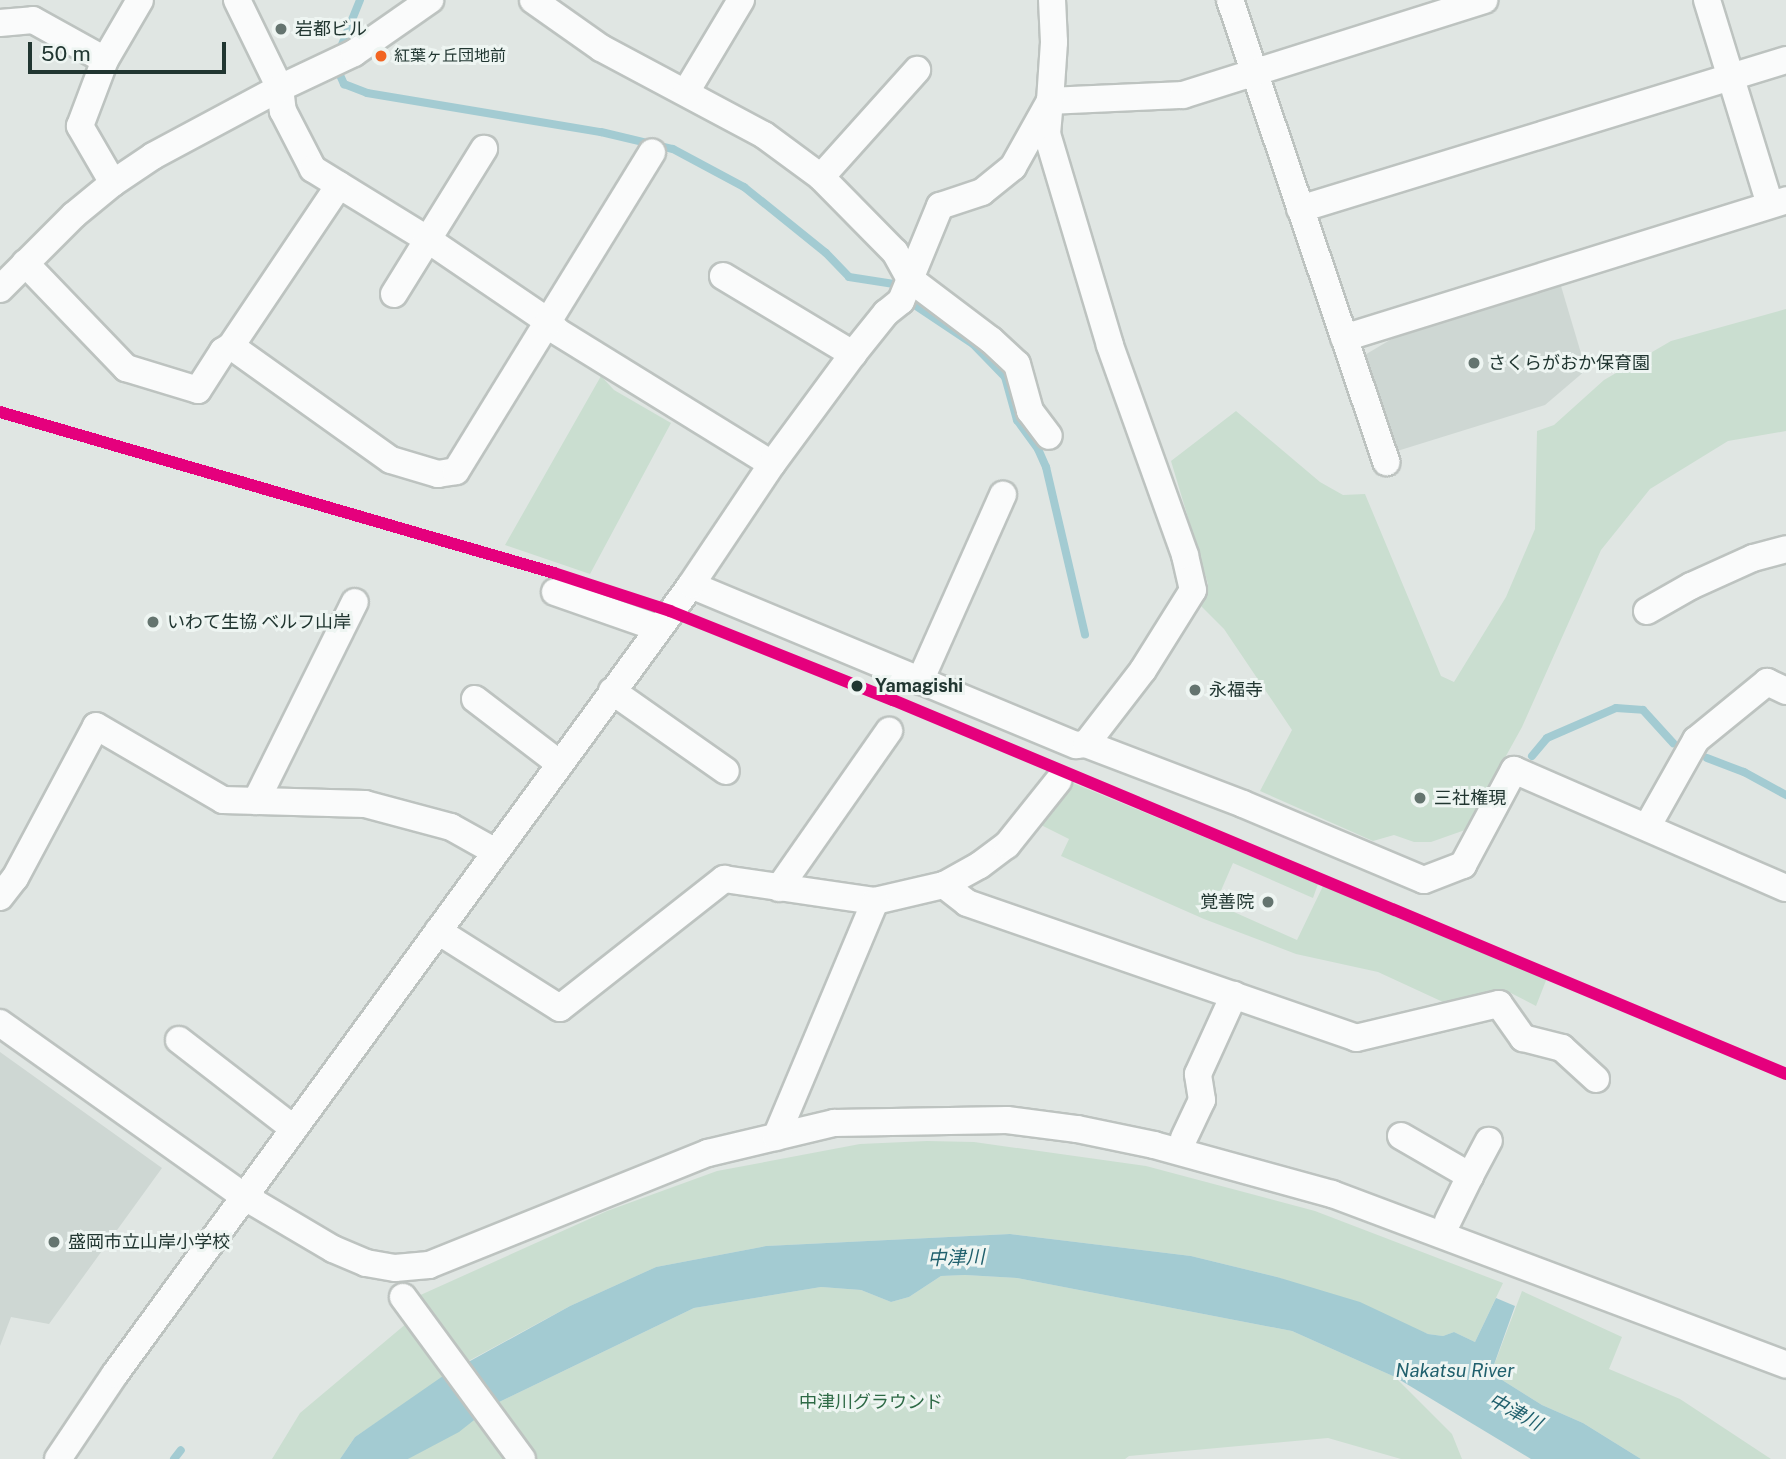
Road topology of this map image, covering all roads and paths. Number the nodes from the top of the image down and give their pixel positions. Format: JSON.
{"nodes":[{"id":1,"x":140,"y":0,"type":"edge"},
{"id":2,"x":237,"y":0,"type":"edge"},
{"id":3,"x":430,"y":0,"type":"edge"},
{"id":4,"x":533,"y":0,"type":"edge"},
{"id":5,"x":741,"y":0,"type":"edge"},
{"id":6,"x":1052,"y":0,"type":"edge"},
{"id":7,"x":1230,"y":0,"type":"edge"},
{"id":8,"x":1484,"y":0,"type":"edge"},
{"id":9,"x":1706,"y":0,"type":"edge"},
{"id":10,"x":0,"y":23,"type":"edge"},
{"id":11,"x":105,"y":60,"type":"junction"},
{"id":12,"x":1786,"y":60,"type":"edge"},
{"id":13,"x":917,"y":70,"type":"dead end"},
{"id":14,"x":1253,"y":73,"type":"junction"},
{"id":15,"x":1732,"y":77,"type":"junction"},
{"id":16,"x":281,"y":88,"type":"junction"},
{"id":17,"x":686,"y":92,"type":"junction"},
{"id":18,"x":1050,"y":102,"type":"junction"},
{"id":19,"x":484,"y":149,"type":"dead end"},
{"id":20,"x":652,"y":153,"type":"dead end"},
{"id":21,"x":821,"y":177,"type":"junction"},
{"id":22,"x":113,"y":183,"type":"junction"},
{"id":23,"x":339,"y":185,"type":"junction"},
{"id":24,"x":1778,"y":202,"type":"edge"},
{"id":25,"x":1300,"y":209,"type":"junction"},
{"id":26,"x":427,"y":239,"type":"junction"},
{"id":27,"x":25,"y":262,"type":"junction"},
{"id":28,"x":723,"y":276,"type":"dead end"},
{"id":29,"x":910,"y":279,"type":"junction"},
{"id":30,"x":0,"y":289,"type":"edge"},
{"id":31,"x":394,"y":294,"type":"dead end"},
{"id":32,"x":549,"y":321,"type":"junction"},
{"id":33,"x":1345,"y":338,"type":"junction"},
{"id":34,"x":231,"y":346,"type":"junction"},
{"id":35,"x":853,"y":354,"type":"junction"},
{"id":36,"x":1049,"y":436,"type":"dead end"},
{"id":37,"x":1386,"y":462,"type":"dead end"},
{"id":38,"x":772,"y":464,"type":"junction"},
{"id":39,"x":1003,"y":495,"type":"dead end"},
{"id":40,"x":1786,"y":549,"type":"edge"},
{"id":41,"x":691,"y":585,"type":"junction"},
{"id":42,"x":555,"y":592,"type":"dead end"},
{"id":43,"x":355,"y":602,"type":"dead end"},
{"id":44,"x":1647,"y":611,"type":"dead end"},
{"id":45,"x":658,"y":628,"type":"junction"},
{"id":46,"x":920,"y":681,"type":"junction"},
{"id":47,"x":612,"y":691,"type":"junction"},
{"id":48,"x":1786,"y":691,"type":"edge"},
{"id":49,"x":475,"y":699,"type":"dead end"},
{"id":50,"x":889,"y":731,"type":"dead end"},
{"id":51,"x":1086,"y":744,"type":"junction"},
{"id":52,"x":560,"y":764,"type":"junction"},
{"id":53,"x":726,"y":771,"type":"dead end"},
{"id":54,"x":1058,"y":781,"type":"dead end"},
{"id":55,"x":256,"y":801,"type":"junction"},
{"id":56,"x":1647,"y":827,"type":"junction"},
{"id":57,"x":496,"y":852,"type":"junction"},
{"id":58,"x":944,"y":885,"type":"junction"},
{"id":59,"x":779,"y":888,"type":"junction"},
{"id":60,"x":1786,"y":888,"type":"edge"},
{"id":61,"x":0,"y":897,"type":"edge"},
{"id":62,"x":875,"y":901,"type":"junction"},
{"id":63,"x":438,"y":931,"type":"junction"},
{"id":64,"x":1234,"y":995,"type":"junction"},
{"id":65,"x":0,"y":1023,"type":"edge"},
{"id":66,"x":179,"y":1040,"type":"dead end"},
{"id":67,"x":1596,"y":1079,"type":"dead end"},
{"id":68,"x":294,"y":1129,"type":"junction"},
{"id":69,"x":1401,"y":1136,"type":"dead end"},
{"id":70,"x":776,"y":1137,"type":"junction"},
{"id":71,"x":1184,"y":1138,"type":"dead end"},
{"id":72,"x":1489,"y":1142,"type":"dead end"},
{"id":73,"x":1470,"y":1175,"type":"junction"},
{"id":74,"x":245,"y":1197,"type":"junction"},
{"id":75,"x":1448,"y":1221,"type":"dead end"},
{"id":76,"x":403,"y":1297,"type":"dead end"},
{"id":77,"x":1786,"y":1365,"type":"edge"},
{"id":78,"x":58,"y":1459,"type":"edge"},
{"id":79,"x":522,"y":1459,"type":"edge"}],
"edges":[{"from":1,"to":11,"type":"street"},
{"from":2,"to":16,"type":"street"},
{"from":3,"to":16,"type":"street"},
{"from":4,"to":17,"type":"street"},
{"from":5,"to":17,"type":"street"},
{"from":6,"to":18,"type":"street"},
{"from":7,"to":14,"type":"street"},
{"from":8,"to":14,"type":"street"},
{"from":9,"to":15,"type":"street"},
{"from":10,"to":11,"type":"street"},
{"from":11,"to":22,"type":"street"},
{"from":12,"to":15,"type":"street"},
{"from":13,"to":21,"type":"street"},
{"from":14,"to":18,"type":"street"},
{"from":14,"to":25,"type":"street"},
{"from":15,"to":24,"type":"street"},
{"from":15,"to":25,"type":"street"},
{"from":16,"to":22,"type":"street"},
{"from":16,"to":23,"type":"street"},
{"from":17,"to":21,"type":"street"},
{"from":18,"to":29,"type":"street"},
{"from":18,"to":51,"type":"street"},
{"from":19,"to":26,"type":"street"},
{"from":20,"to":32,"type":"street"},
{"from":21,"to":29,"type":"street"},
{"from":22,"to":27,"type":"street"},
{"from":23,"to":26,"type":"street"},
{"from":23,"to":34,"type":"street"},
{"from":24,"to":33,"type":"street"},
{"from":25,"to":33,"type":"street"},
{"from":26,"to":31,"type":"street"},
{"from":26,"to":32,"type":"street"},
{"from":27,"to":30,"type":"street"},
{"from":27,"to":34,"type":"street"},
{"from":28,"to":35,"type":"street"},
{"from":29,"to":35,"type":"street"},
{"from":29,"to":36,"type":"street"},
{"from":32,"to":34,"type":"street"},
{"from":32,"to":38,"type":"street"},
{"from":33,"to":37,"type":"street"},
{"from":35,"to":38,"type":"street"},
{"from":38,"to":41,"type":"street"},
{"from":39,"to":46,"type":"street"},
{"from":40,"to":44,"type":"street"},
{"from":41,"to":45,"type":"street"},
{"from":41,"to":46,"type":"street"},
{"from":42,"to":45,"type":"street"},
{"from":43,"to":55,"type":"street"},
{"from":45,"to":47,"type":"street"},
{"from":46,"to":51,"type":"street"},
{"from":47,"to":52,"type":"street"},
{"from":47,"to":53,"type":"street"},
{"from":48,"to":56,"type":"street"},
{"from":49,"to":52,"type":"street"},
{"from":50,"to":59,"type":"street"},
{"from":51,"to":56,"type":"street"},
{"from":52,"to":57,"type":"street"},
{"from":54,"to":58,"type":"street"},
{"from":55,"to":57,"type":"street"},
{"from":55,"to":61,"type":"street"},
{"from":56,"to":60,"type":"street"},
{"from":57,"to":63,"type":"street"},
{"from":58,"to":62,"type":"street"},
{"from":58,"to":64,"type":"street"},
{"from":59,"to":62,"type":"street"},
{"from":59,"to":63,"type":"street"},
{"from":62,"to":70,"type":"street"},
{"from":63,"to":68,"type":"street"},
{"from":64,"to":67,"type":"street"},
{"from":64,"to":71,"type":"street"},
{"from":65,"to":74,"type":"street"},
{"from":66,"to":68,"type":"street"},
{"from":68,"to":74,"type":"street"},
{"from":69,"to":73,"type":"street"},
{"from":70,"to":74,"type":"street"},
{"from":70,"to":77,"type":"street"},
{"from":72,"to":73,"type":"street"},
{"from":73,"to":75,"type":"street"},
{"from":74,"to":78,"type":"street"},
{"from":76,"to":79,"type":"street"}]}
